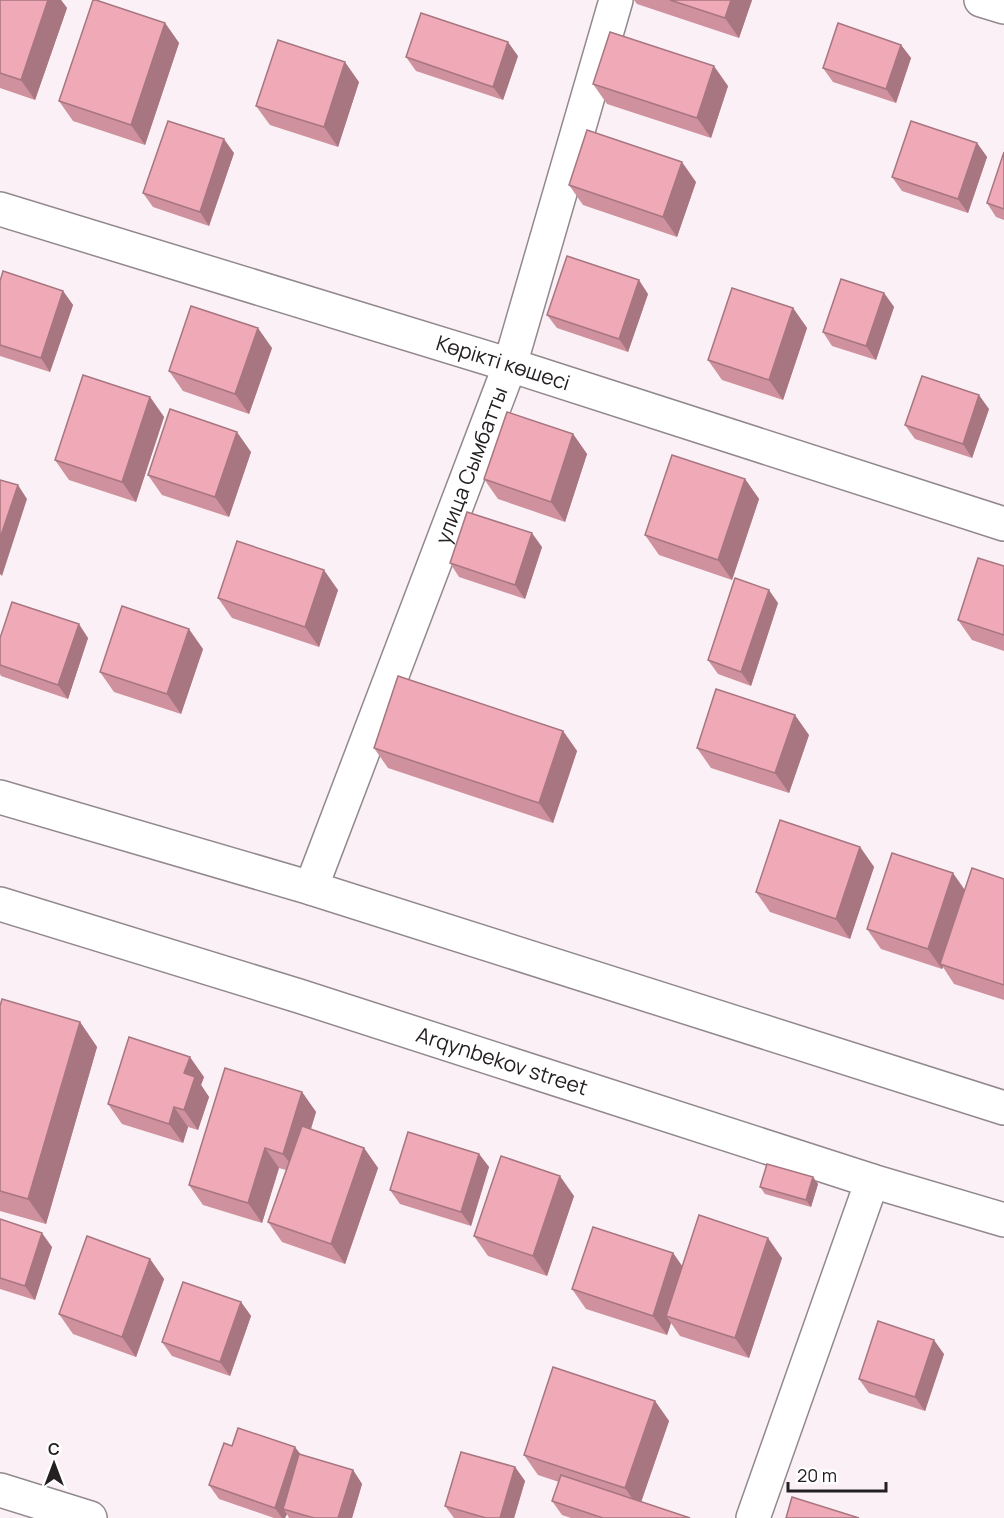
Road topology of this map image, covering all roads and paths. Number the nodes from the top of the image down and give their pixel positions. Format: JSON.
{"nodes":[{"id":1,"x":616,"y":0,"type":"edge"},
{"id":2,"x":981,"y":0,"type":"edge"},
{"id":3,"x":1004,"y":7,"type":"edge"},
{"id":4,"x":0,"y":208,"type":"edge"},
{"id":5,"x":510,"y":365,"type":"junction"},
{"id":6,"x":1004,"y":524,"type":"edge"},
{"id":7,"x":0,"y":797,"type":"edge"},
{"id":8,"x":311,"y":888,"type":"junction"},
{"id":9,"x":0,"y":904,"type":"edge"},
{"id":10,"x":1004,"y":1108,"type":"edge"},
{"id":11,"x":872,"y":1181,"type":"junction"},
{"id":12,"x":1004,"y":1220,"type":"edge"},
{"id":13,"x":0,"y":1490,"type":"edge"},
{"id":14,"x":90,"y":1518,"type":"edge"},
{"id":15,"x":753,"y":1518,"type":"edge"}],
"edges":[{"from":1,"to":5,"type":"street","name":"улица Сымбатты"},
{"from":2,"to":3,"type":"street"},
{"from":4,"to":5,"type":"street","name":"Көрікті көшесі"},
{"from":5,"to":6,"type":"street","name":"Көрікті көшесі"},
{"from":5,"to":8,"type":"street","name":"улица Сымбатты"},
{"from":7,"to":8,"type":"street"},
{"from":8,"to":10,"type":"street"},
{"from":9,"to":11,"type":"street","name":"Arqynbekov street"},
{"from":11,"to":12,"type":"street","name":"Arqynbekov street"},
{"from":11,"to":15,"type":"street"},
{"from":13,"to":14,"type":"street"}]}
